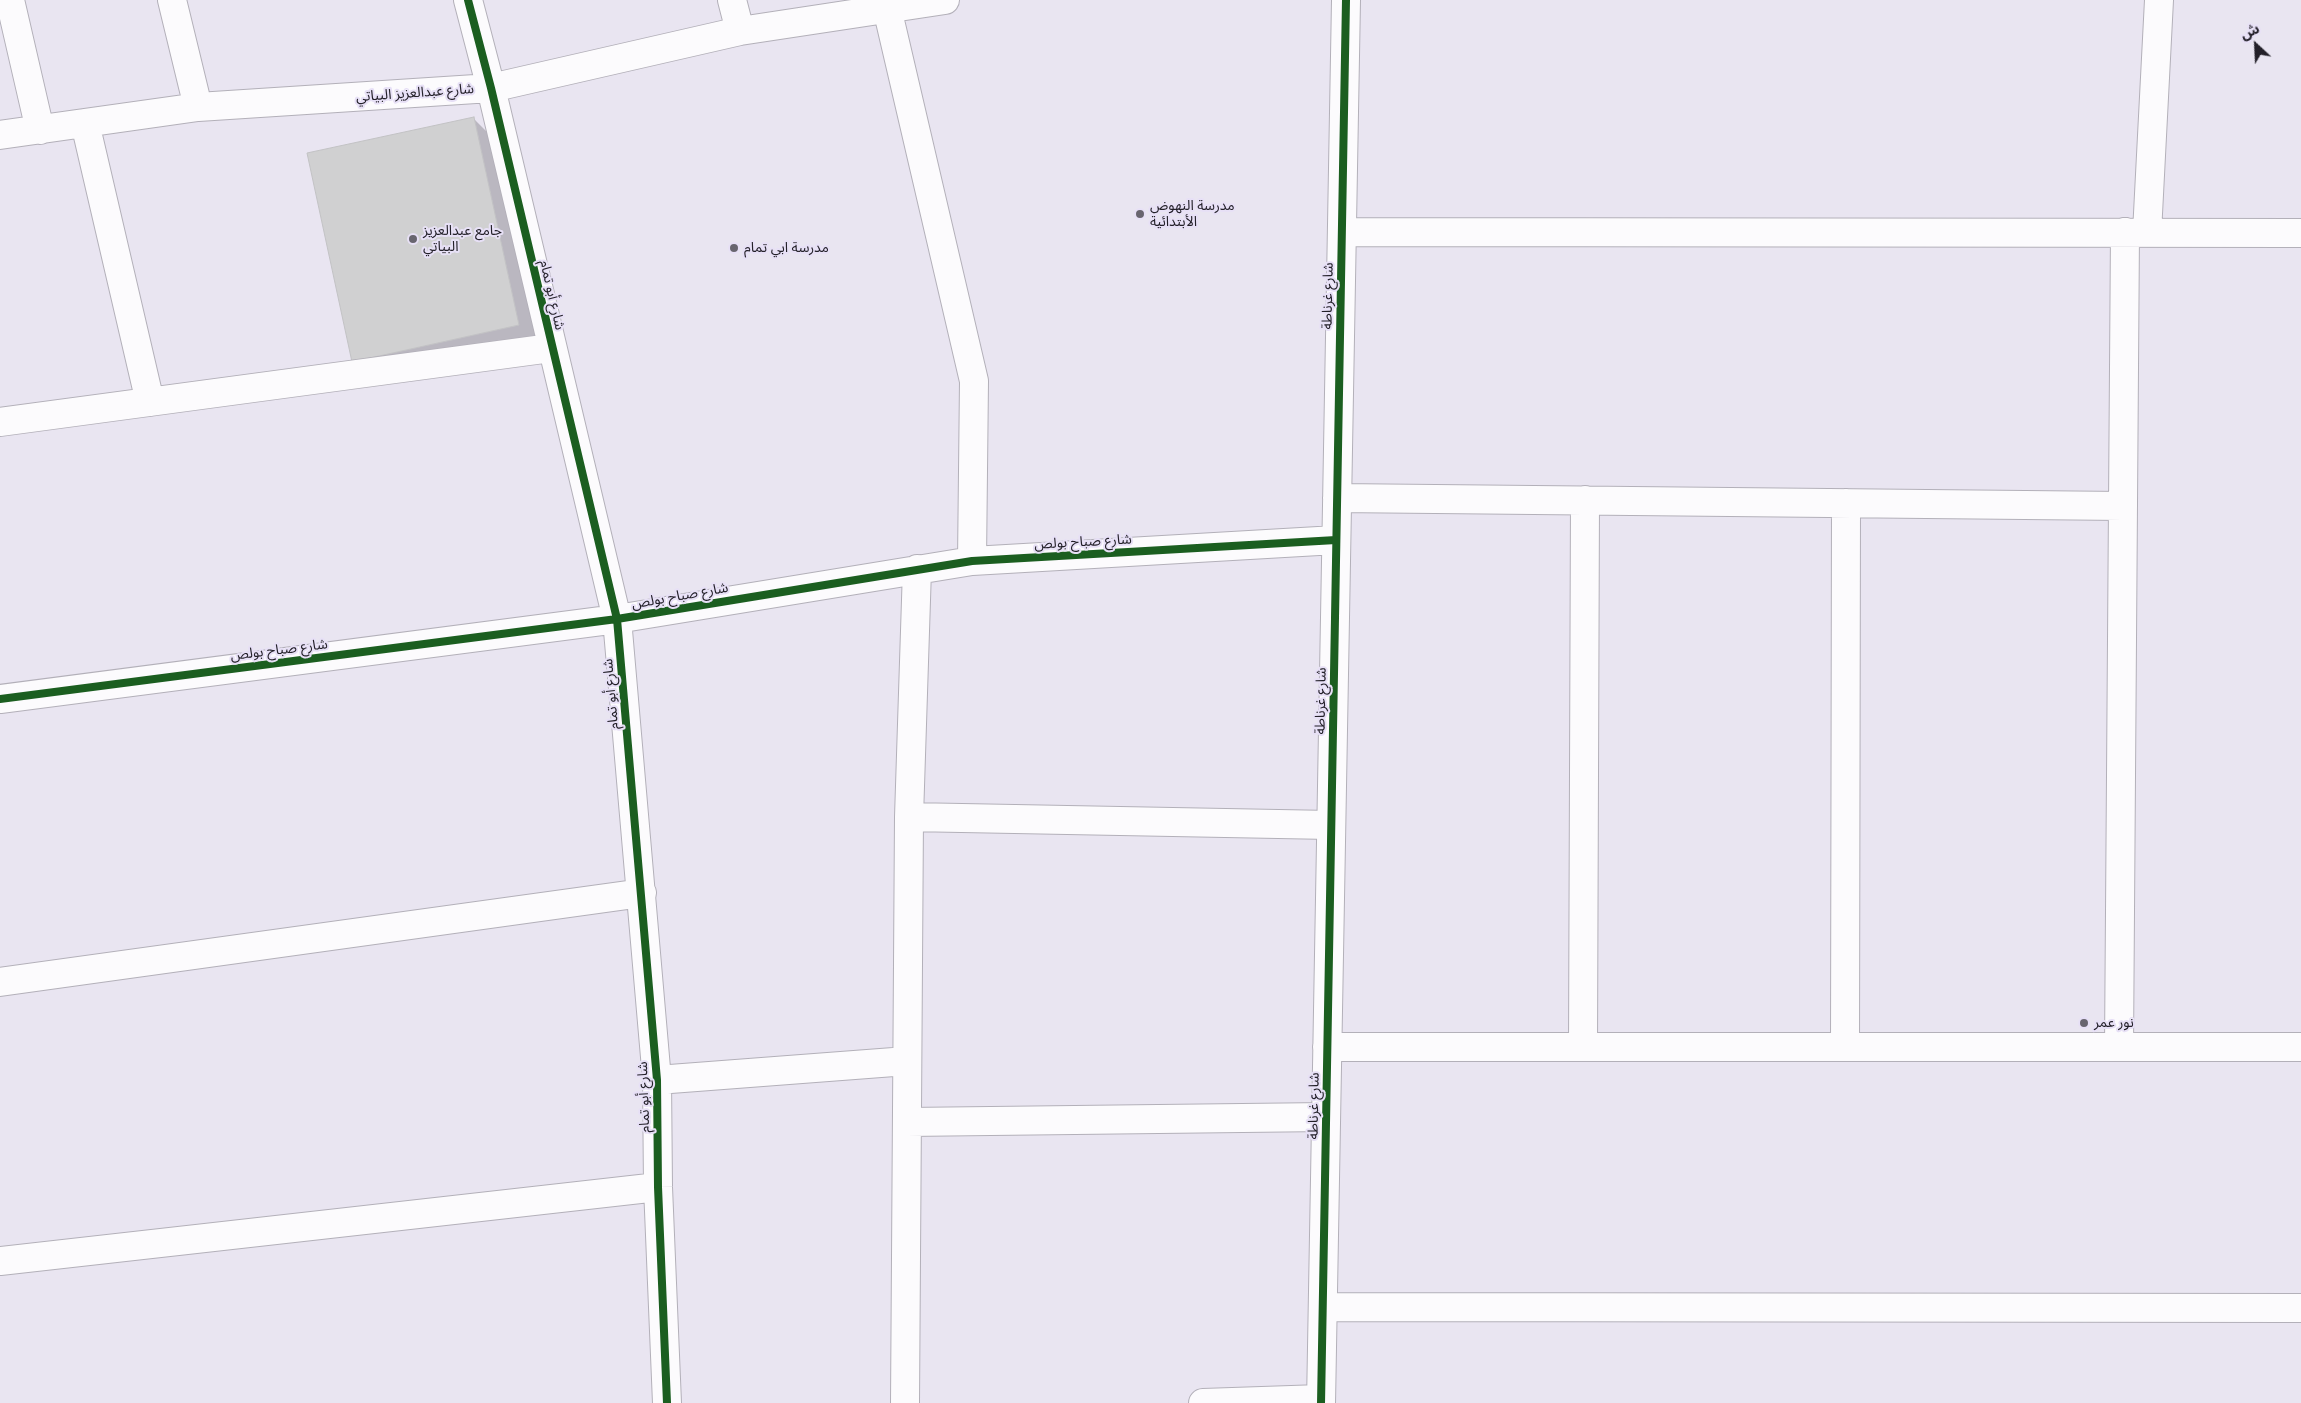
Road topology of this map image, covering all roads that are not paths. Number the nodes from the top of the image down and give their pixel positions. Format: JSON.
{"nodes":[{"id":1,"x":10,"y":0,"type":"edge"},
{"id":2,"x":172,"y":0,"type":"edge"},
{"id":3,"x":468,"y":0,"type":"edge"},
{"id":4,"x":732,"y":0,"type":"edge"},
{"id":5,"x":945,"y":0,"type":"edge"},
{"id":6,"x":1346,"y":0,"type":"edge"},
{"id":7,"x":2159,"y":0,"type":"edge"},
{"id":8,"x":888,"y":8,"type":"junction"},
{"id":9,"x":740,"y":31,"type":"junction"},
{"id":10,"x":491,"y":88,"type":"junction"},
{"id":11,"x":198,"y":107,"type":"junction"},
{"id":12,"x":85,"y":123,"type":"junction"},
{"id":13,"x":40,"y":130,"type":"junction"},
{"id":14,"x":0,"y":135,"type":"edge"},
{"id":15,"x":1342,"y":232,"type":"junction"},
{"id":16,"x":2136,"y":232,"type":"junction"},
{"id":17,"x":2301,"y":233,"type":"edge"},
{"id":18,"x":551,"y":348,"type":"junction"},
{"id":19,"x":150,"y":402,"type":"junction"},
{"id":20,"x":0,"y":422,"type":"edge"},
{"id":21,"x":1337,"y":498,"type":"junction"},
{"id":22,"x":1585,"y":500,"type":"junction"},
{"id":23,"x":1846,"y":503,"type":"junction"},
{"id":24,"x":2123,"y":506,"type":"junction"},
{"id":25,"x":1336,"y":540,"type":"junction"},
{"id":26,"x":972,"y":562,"type":"junction"},
{"id":27,"x":917,"y":569,"type":"junction"},
{"id":28,"x":617,"y":620,"type":"junction"},
{"id":29,"x":0,"y":699,"type":"edge"},
{"id":30,"x":909,"y":817,"type":"junction"},
{"id":31,"x":1331,"y":825,"type":"junction"},
{"id":32,"x":642,"y":893,"type":"junction"},
{"id":33,"x":0,"y":982,"type":"edge"},
{"id":34,"x":2301,"y":1046,"type":"edge"},
{"id":35,"x":1327,"y":1047,"type":"junction"},
{"id":36,"x":1583,"y":1047,"type":"junction"},
{"id":37,"x":1845,"y":1047,"type":"junction"},
{"id":38,"x":2119,"y":1047,"type":"junction"},
{"id":39,"x":907,"y":1061,"type":"junction"},
{"id":40,"x":657,"y":1080,"type":"junction"},
{"id":41,"x":1326,"y":1117,"type":"junction"},
{"id":42,"x":907,"y":1122,"type":"junction"},
{"id":43,"x":658,"y":1187,"type":"junction"},
{"id":44,"x":0,"y":1261,"type":"edge"},
{"id":45,"x":1322,"y":1307,"type":"junction"},
{"id":46,"x":2301,"y":1308,"type":"edge"},
{"id":47,"x":1321,"y":1401,"type":"edge"},
{"id":48,"x":667,"y":1403,"type":"edge"},
{"id":49,"x":905,"y":1403,"type":"edge"},
{"id":50,"x":1203,"y":1403,"type":"edge"}],
"edges":[{"from":1,"to":13,"type":"street"},
{"from":2,"to":11,"type":"street"},
{"from":3,"to":10,"type":"street","name":"شارع أبو تمام"},
{"from":4,"to":9,"type":"street"},
{"from":5,"to":8,"type":"street","name":"شارع عبدالعزيز البياتي"},
{"from":6,"to":15,"type":"street","name":"شارع غرناطة"},
{"from":7,"to":16,"type":"street"},
{"from":8,"to":9,"type":"street","name":"شارع عبدالعزيز البياتي"},
{"from":8,"to":26,"type":"street"},
{"from":9,"to":10,"type":"street","name":"شارع عبدالعزيز البياتي"},
{"from":10,"to":11,"type":"street","name":"شارع عبدالعزيز البياتي"},
{"from":10,"to":18,"type":"street","name":"شارع أبو تمام"},
{"from":11,"to":12,"type":"street","name":"شارع عبدالعزيز البياتي"},
{"from":12,"to":13,"type":"street","name":"شارع عبدالعزيز البياتي"},
{"from":12,"to":19,"type":"street"},
{"from":13,"to":14,"type":"street","name":"شارع عبدالعزيز البياتي"},
{"from":15,"to":16,"type":"street"},
{"from":15,"to":21,"type":"street","name":"شارع غرناطة"},
{"from":16,"to":17,"type":"street"},
{"from":16,"to":24,"type":"street"},
{"from":18,"to":19,"type":"street"},
{"from":18,"to":28,"type":"street","name":"شارع أبو تمام"},
{"from":19,"to":20,"type":"street"},
{"from":21,"to":22,"type":"street"},
{"from":21,"to":25,"type":"street","name":"شارع غرناطة"},
{"from":22,"to":23,"type":"street"},
{"from":22,"to":36,"type":"street"},
{"from":23,"to":24,"type":"street"},
{"from":23,"to":37,"type":"street"},
{"from":24,"to":38,"type":"street"},
{"from":25,"to":26,"type":"street","name":"شارع صباح بولص"},
{"from":25,"to":31,"type":"street","name":"شارع غرناطة"},
{"from":26,"to":27,"type":"street","name":"شارع صباح بولص"},
{"from":27,"to":28,"type":"street","name":"شارع صباح بولص"},
{"from":27,"to":30,"type":"street"},
{"from":28,"to":29,"type":"street","name":"شارع صباح بولص"},
{"from":28,"to":32,"type":"street","name":"شارع أبو تمام"},
{"from":30,"to":31,"type":"street"},
{"from":30,"to":39,"type":"street"},
{"from":31,"to":35,"type":"street","name":"شارع غرناطة"},
{"from":32,"to":33,"type":"street"},
{"from":32,"to":40,"type":"street","name":"شارع أبو تمام"},
{"from":34,"to":38,"type":"street"},
{"from":35,"to":36,"type":"street"},
{"from":35,"to":41,"type":"street","name":"شارع غرناطة"},
{"from":36,"to":37,"type":"street"},
{"from":37,"to":38,"type":"street"},
{"from":39,"to":40,"type":"street"},
{"from":39,"to":42,"type":"street"},
{"from":40,"to":43,"type":"street","name":"شارع أبو تمام"},
{"from":41,"to":42,"type":"street"},
{"from":41,"to":45,"type":"street","name":"شارع غرناطة"},
{"from":42,"to":49,"type":"street"},
{"from":43,"to":44,"type":"street"},
{"from":43,"to":48,"type":"street","name":"شارع أبو تمام"},
{"from":45,"to":46,"type":"street"},
{"from":45,"to":47,"type":"street","name":"شارع غرناطة"},
{"from":47,"to":50,"type":"street"}]}
